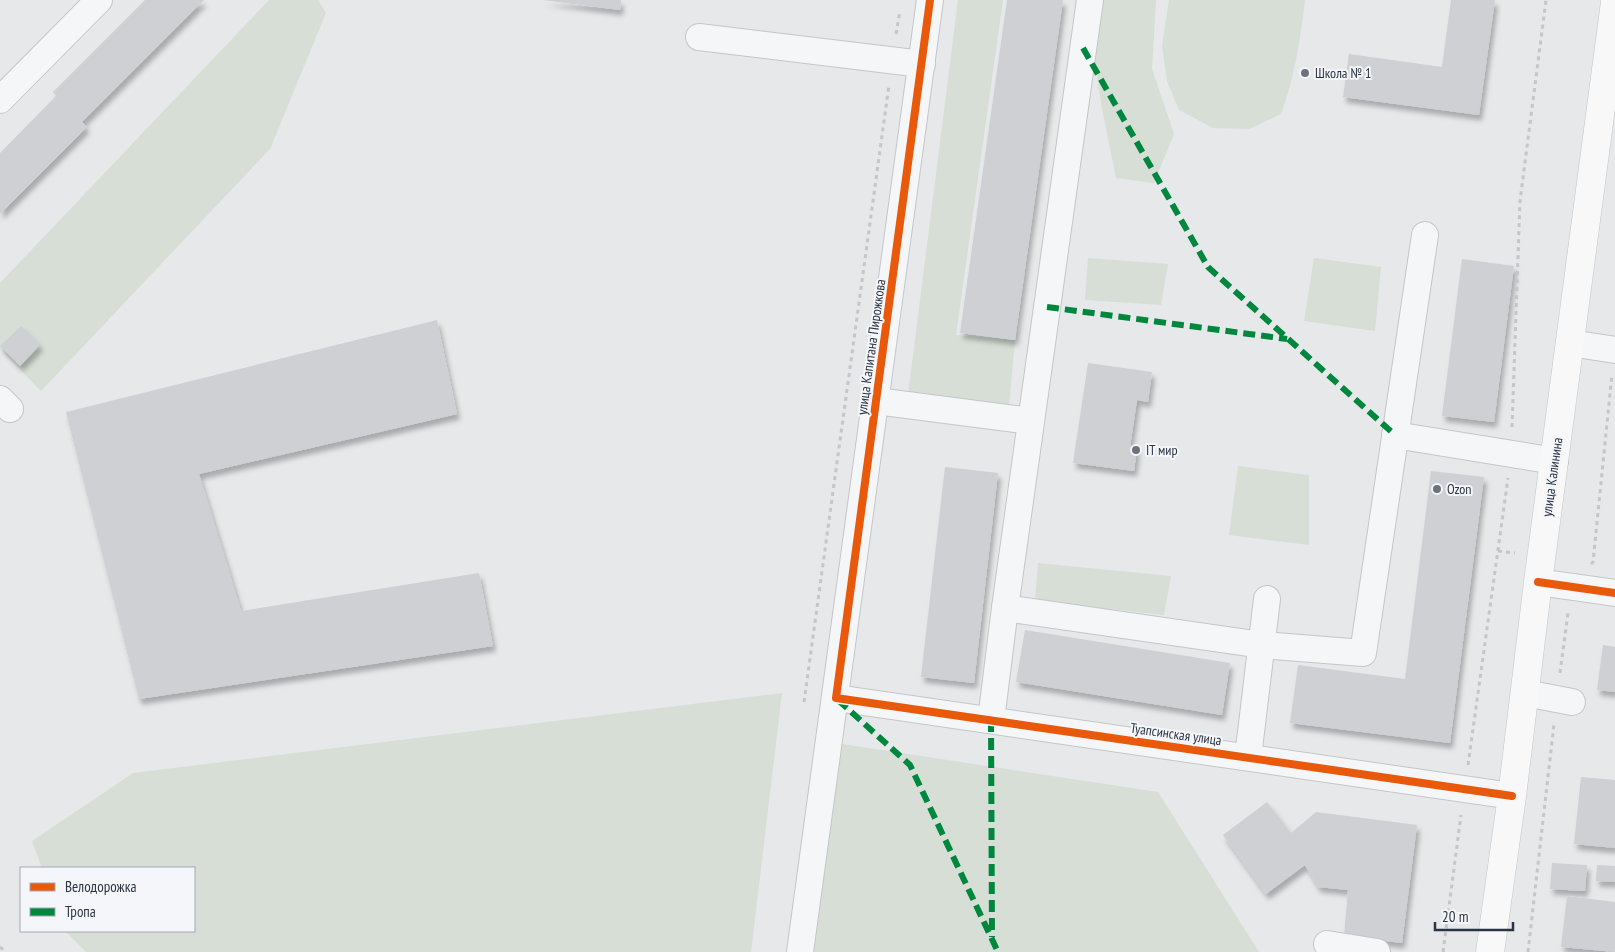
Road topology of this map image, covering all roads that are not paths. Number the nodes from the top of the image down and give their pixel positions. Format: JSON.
{"nodes":[{"id":1,"x":99,"y":0,"type":"edge"},
{"id":2,"x":930,"y":0,"type":"edge"},
{"id":3,"x":1090,"y":0,"type":"edge"},
{"id":4,"x":1615,"y":2,"type":"edge"},
{"id":5,"x":699,"y":37,"type":"dead end"},
{"id":6,"x":1612,"y":51,"type":"edge"},
{"id":7,"x":922,"y":64,"type":"junction"},
{"id":8,"x":0,"y":100,"type":"edge"},
{"id":9,"x":1425,"y":235,"type":"dead end"},
{"id":10,"x":1570,"y":343,"type":"junction"},
{"id":11,"x":1615,"y":349,"type":"edge"},
{"id":12,"x":876,"y":401,"type":"junction"},
{"id":13,"x":1031,"y":421,"type":"junction"},
{"id":14,"x":1395,"y":435,"type":"junction"},
{"id":15,"x":1555,"y":461,"type":"junction"},
{"id":16,"x":1538,"y":582,"type":"junction"},
{"id":17,"x":1615,"y":593,"type":"edge"},
{"id":18,"x":1268,"y":599,"type":"dead end"},
{"id":19,"x":1004,"y":608,"type":"junction"},
{"id":20,"x":1262,"y":645,"type":"junction"},
{"id":21,"x":1525,"y":693,"type":"junction"},
{"id":22,"x":836,"y":698,"type":"junction"},
{"id":23,"x":1564,"y":701,"type":"road end"},
{"id":24,"x":991,"y":720,"type":"junction"},
{"id":25,"x":1248,"y":758,"type":"junction"},
{"id":26,"x":1512,"y":796,"type":"junction"},
{"id":27,"x":1327,"y":944,"type":"dead end"},
{"id":28,"x":800,"y":952,"type":"edge"},
{"id":29,"x":1377,"y":952,"type":"edge"},
{"id":30,"x":1490,"y":952,"type":"edge"}],
"edges":[{"from":1,"to":8,"type":"street"},
{"from":2,"to":7,"type":"street","name":"улица Капитана Пирожкова"},
{"from":3,"to":13,"type":"street"},
{"from":4,"to":6,"type":"main road","name":"улица Калинина"},
{"from":5,"to":7,"type":"street"},
{"from":6,"to":10,"type":"main road","name":"улица Калинина"},
{"from":7,"to":12,"type":"street","name":"улица Капитана Пирожкова"},
{"from":9,"to":14,"type":"street"},
{"from":10,"to":11,"type":"street"},
{"from":10,"to":15,"type":"main road","name":"улица Калинина"},
{"from":12,"to":13,"type":"street"},
{"from":12,"to":22,"type":"street","name":"улица Капитана Пирожкова"},
{"from":13,"to":19,"type":"street"},
{"from":14,"to":15,"type":"street"},
{"from":14,"to":20,"type":"street"},
{"from":15,"to":16,"type":"main road","name":"улица Калинина"},
{"from":16,"to":17,"type":"street"},
{"from":16,"to":21,"type":"main road","name":"улица Калинина"},
{"from":18,"to":20,"type":"street"},
{"from":19,"to":20,"type":"street"},
{"from":19,"to":24,"type":"street"},
{"from":20,"to":25,"type":"street"},
{"from":21,"to":23,"type":"street"},
{"from":21,"to":26,"type":"main road","name":"улица Калинина"},
{"from":22,"to":24,"type":"street","name":"Туапсинская улица"},
{"from":22,"to":28,"type":"street","name":"улица Капитана Пирожкова"},
{"from":24,"to":25,"type":"street","name":"Туапсинская улица"},
{"from":25,"to":26,"type":"street","name":"Туапсинская улица"},
{"from":26,"to":30,"type":"main road","name":"улица Калинина"},
{"from":27,"to":29,"type":"street"}]}
